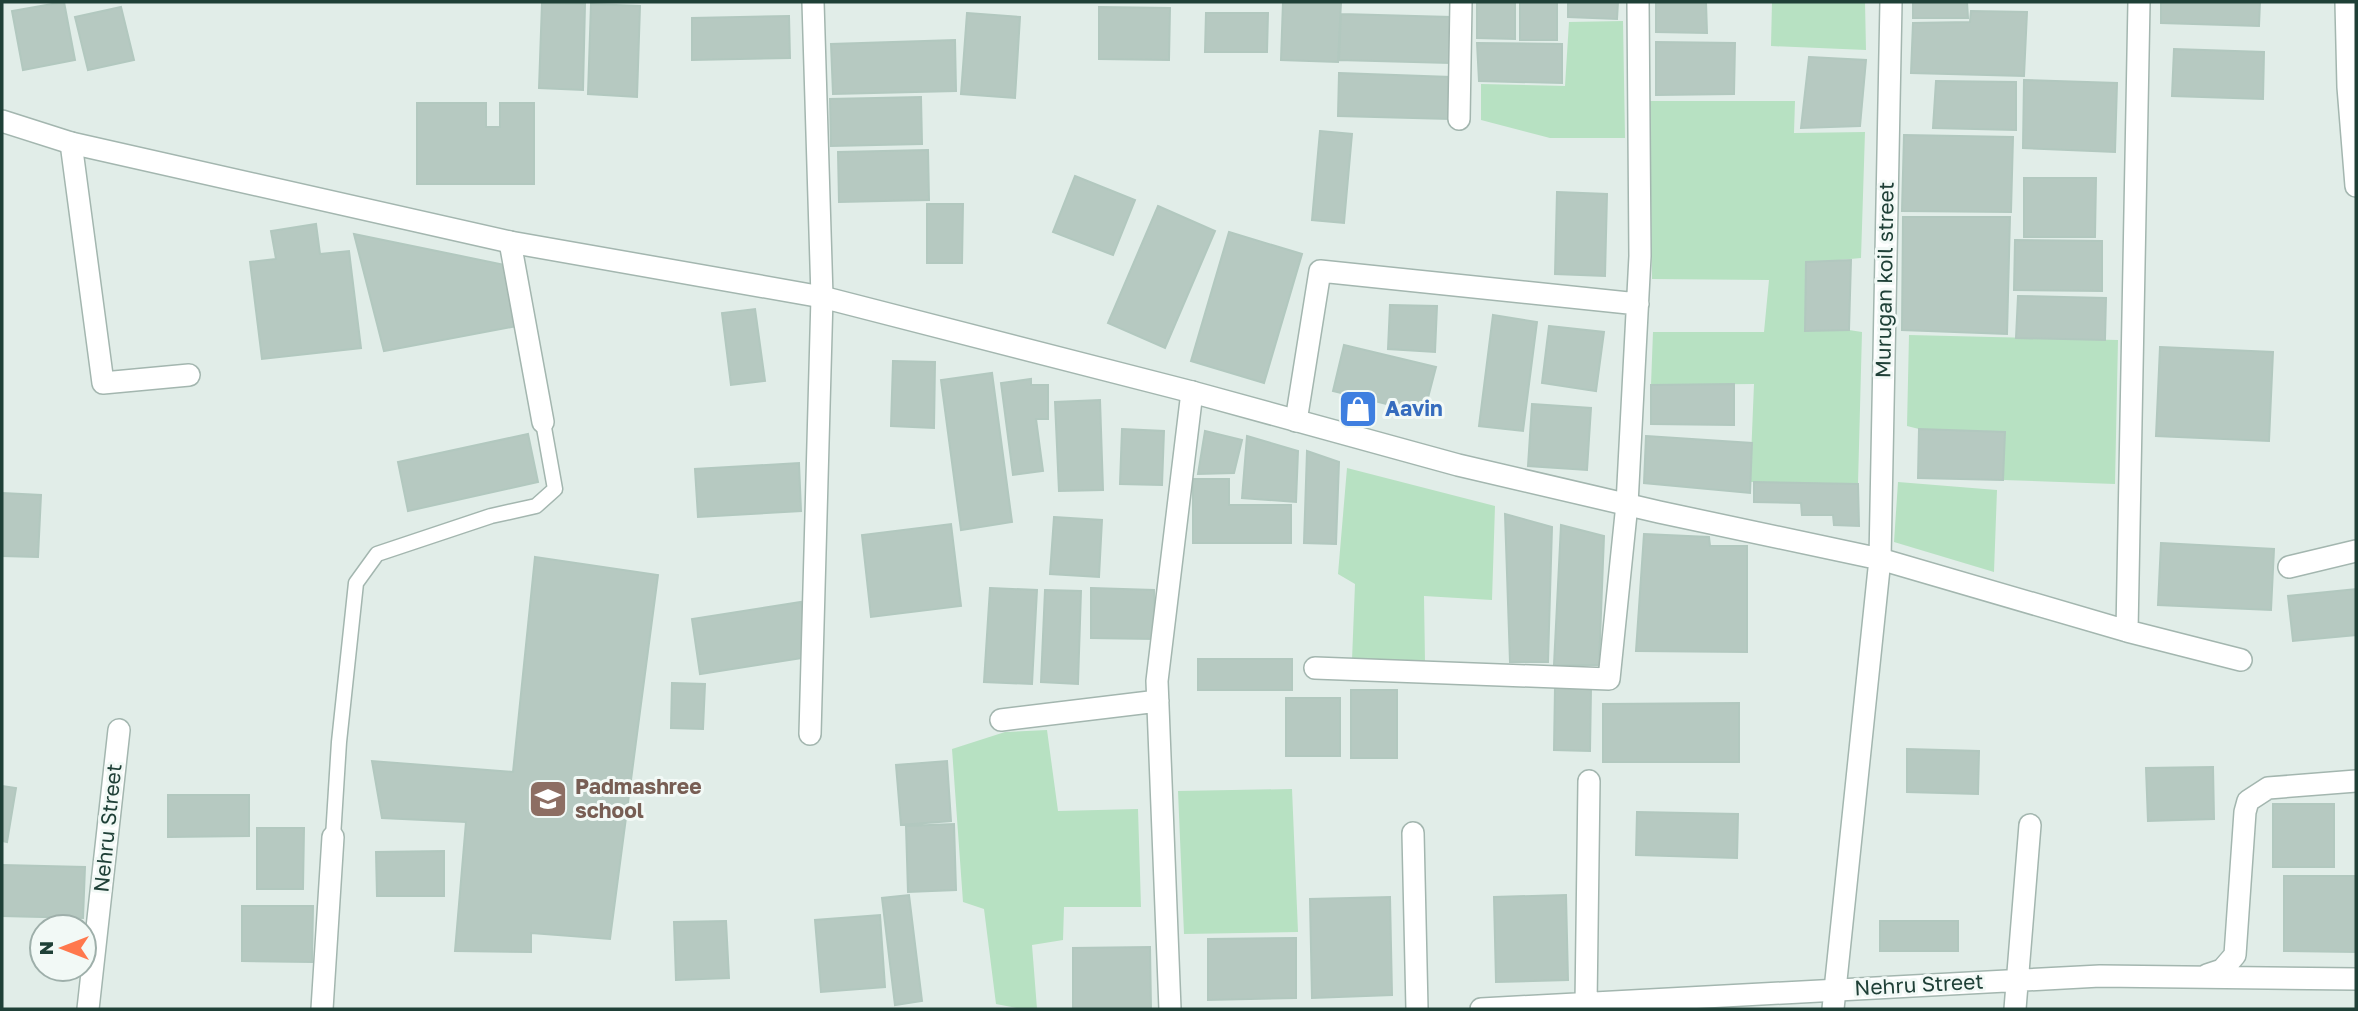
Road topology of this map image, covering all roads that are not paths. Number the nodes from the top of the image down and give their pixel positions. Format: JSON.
{"nodes":[{"id":1,"x":813,"y":2,"type":"edge"},
{"id":2,"x":1461,"y":2,"type":"edge"},
{"id":3,"x":1638,"y":2,"type":"edge"},
{"id":4,"x":1891,"y":2,"type":"edge"},
{"id":5,"x":2139,"y":2,"type":"edge"},
{"id":6,"x":2346,"y":2,"type":"edge"},
{"id":7,"x":1460,"y":119,"type":"dead end"},
{"id":8,"x":2,"y":121,"type":"edge"},
{"id":9,"x":71,"y":143,"type":"junction"},
{"id":10,"x":2356,"y":186,"type":"edge"},
{"id":11,"x":510,"y":242,"type":"junction"},
{"id":12,"x":822,"y":297,"type":"junction"},
{"id":13,"x":1638,"y":304,"type":"junction"},
{"id":14,"x":189,"y":375,"type":"dead end"},
{"id":15,"x":1192,"y":393,"type":"junction"},
{"id":16,"x":1296,"y":421,"type":"junction"},
{"id":17,"x":543,"y":422,"type":"joint"},
{"id":18,"x":1627,"y":504,"type":"junction"},
{"id":19,"x":2356,"y":551,"type":"edge"},
{"id":20,"x":1880,"y":559,"type":"junction"},
{"id":21,"x":2289,"y":566,"type":"dead end"},
{"id":22,"x":2127,"y":631,"type":"junction"},
{"id":23,"x":2241,"y":660,"type":"dead end"},
{"id":24,"x":1315,"y":668,"type":"dead end"},
{"id":25,"x":1157,"y":701,"type":"junction"},
{"id":26,"x":1001,"y":720,"type":"dead end"},
{"id":27,"x":119,"y":730,"type":"dead end"},
{"id":28,"x":810,"y":734,"type":"dead end"},
{"id":29,"x":1589,"y":781,"type":"dead end"},
{"id":30,"x":2356,"y":781,"type":"edge"},
{"id":31,"x":2030,"y":825,"type":"dead end"},
{"id":32,"x":1413,"y":833,"type":"dead end"},
{"id":33,"x":333,"y":837,"type":"joint"},
{"id":34,"x":2205,"y":976,"type":"junction"},
{"id":35,"x":2356,"y":979,"type":"edge"},
{"id":36,"x":2016,"y":980,"type":"junction"},
{"id":37,"x":1835,"y":999,"type":"edge"},
{"id":38,"x":1586,"y":1004,"type":"junction"},
{"id":39,"x":88,"y":1009,"type":"edge"},
{"id":40,"x":322,"y":1009,"type":"edge"},
{"id":41,"x":1170,"y":1009,"type":"edge"},
{"id":42,"x":1417,"y":1009,"type":"edge"},
{"id":43,"x":1481,"y":1009,"type":"edge"},
{"id":44,"x":2015,"y":1009,"type":"edge"}],
"edges":[{"from":1,"to":12,"type":"street"},
{"from":2,"to":7,"type":"street"},
{"from":3,"to":13,"type":"street"},
{"from":4,"to":20,"type":"street","name":"Murugan koil street"},
{"from":5,"to":22,"type":"street"},
{"from":6,"to":10,"type":"street"},
{"from":8,"to":9,"type":"street"},
{"from":9,"to":11,"type":"street"},
{"from":9,"to":14,"type":"street"},
{"from":11,"to":12,"type":"street"},
{"from":11,"to":17,"type":"street"},
{"from":12,"to":15,"type":"street"},
{"from":12,"to":28,"type":"street"},
{"from":13,"to":16,"type":"street"},
{"from":13,"to":18,"type":"street"},
{"from":15,"to":16,"type":"street"},
{"from":15,"to":25,"type":"street"},
{"from":16,"to":18,"type":"street"},
{"from":17,"to":33,"type":"lane"},
{"from":18,"to":20,"type":"street"},
{"from":18,"to":24,"type":"street"},
{"from":19,"to":21,"type":"street"},
{"from":20,"to":22,"type":"street"},
{"from":20,"to":37,"type":"street","name":"Murugan koil street"},
{"from":22,"to":23,"type":"street"},
{"from":25,"to":26,"type":"street"},
{"from":25,"to":41,"type":"street"},
{"from":27,"to":39,"type":"street","name":"Nehru Street"},
{"from":29,"to":38,"type":"street"},
{"from":30,"to":34,"type":"street"},
{"from":31,"to":36,"type":"street"},
{"from":32,"to":42,"type":"street"},
{"from":33,"to":40,"type":"street"},
{"from":34,"to":35,"type":"street","name":"Nehru Street"},
{"from":34,"to":36,"type":"street","name":"Nehru Street"},
{"from":36,"to":37,"type":"street","name":"Nehru Street"},
{"from":36,"to":44,"type":"street"},
{"from":37,"to":38,"type":"street","name":"Nehru Street"},
{"from":38,"to":43,"type":"street","name":"Nehru Street"}]}
